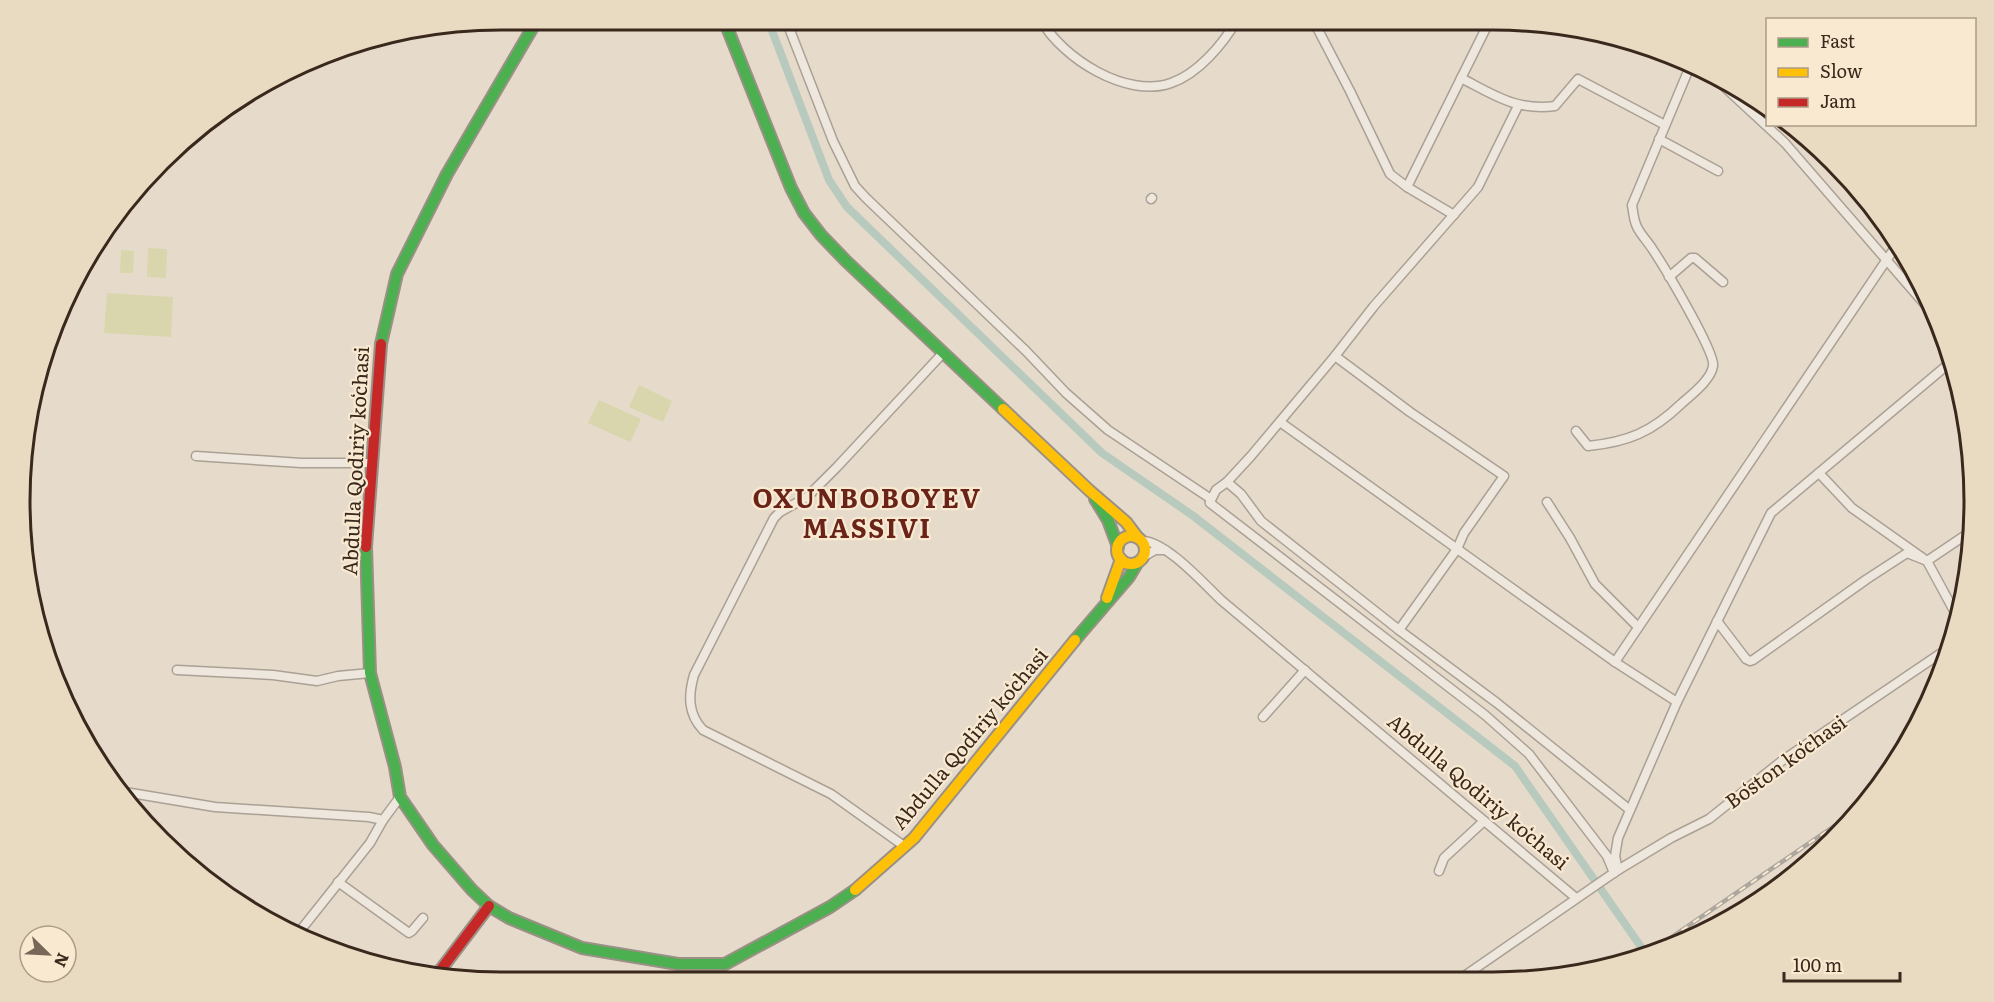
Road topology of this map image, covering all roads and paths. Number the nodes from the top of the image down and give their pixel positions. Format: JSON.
{"nodes":[{"id":1,"x":531,"y":30,"type":"edge"},
{"id":2,"x":728,"y":30,"type":"edge"},
{"id":3,"x":790,"y":30,"type":"edge"},
{"id":4,"x":1046,"y":30,"type":"edge"},
{"id":5,"x":1230,"y":30,"type":"edge"},
{"id":6,"x":1318,"y":30,"type":"edge"},
{"id":7,"x":1485,"y":30,"type":"edge"},
{"id":8,"x":1687,"y":73,"type":"edge"},
{"id":9,"x":1461,"y":78,"type":"junction"},
{"id":10,"x":1737,"y":98,"type":"edge"},
{"id":11,"x":1518,"y":106,"type":"junction"},
{"id":12,"x":1665,"y":125,"type":"junction"},
{"id":13,"x":1766,"y":125,"type":"edge"},
{"id":14,"x":1767,"y":126,"type":"edge"},
{"id":15,"x":1659,"y":139,"type":"junction"},
{"id":16,"x":1718,"y":171,"type":"dead end"},
{"id":17,"x":1407,"y":187,"type":"junction"},
{"id":18,"x":1454,"y":215,"type":"junction"},
{"id":19,"x":1892,"y":251,"type":"edge"},
{"id":20,"x":1887,"y":259,"type":"junction"},
{"id":21,"x":1669,"y":277,"type":"junction"},
{"id":22,"x":1723,"y":282,"type":"dead end"},
{"id":23,"x":1914,"y":291,"type":"edge"},
{"id":24,"x":943,"y":352,"type":"junction"},
{"id":25,"x":1335,"y":356,"type":"junction"},
{"id":26,"x":1944,"y":367,"type":"edge"},
{"id":27,"x":1280,"y":422,"type":"junction"},
{"id":28,"x":1576,"y":431,"type":"dead end"},
{"id":29,"x":196,"y":456,"type":"dead end"},
{"id":30,"x":371,"y":463,"type":"junction"},
{"id":31,"x":1820,"y":473,"type":"junction"},
{"id":32,"x":1227,"y":482,"type":"junction"},
{"id":33,"x":1090,"y":491,"type":"junction"},
{"id":34,"x":1547,"y":502,"type":"dead end"},
{"id":35,"x":1210,"y":503,"type":"junction"},
{"id":36,"x":1962,"y":537,"type":"edge"},
{"id":37,"x":1140,"y":539,"type":"junction"},
{"id":38,"x":1118,"y":547,"type":"junction"},
{"id":39,"x":1457,"y":549,"type":"junction"},
{"id":40,"x":1165,"y":550,"type":"junction"},
{"id":41,"x":1121,"y":559,"type":"junction"},
{"id":42,"x":1141,"y":559,"type":"junction"},
{"id":43,"x":1928,"y":561,"type":"junction"},
{"id":44,"x":1105,"y":604,"type":"junction"},
{"id":45,"x":1952,"y":606,"type":"edge"},
{"id":46,"x":1717,"y":621,"type":"junction"},
{"id":47,"x":1638,"y":627,"type":"junction"},
{"id":48,"x":1400,"y":630,"type":"junction"},
{"id":49,"x":1938,"y":655,"type":"edge"},
{"id":50,"x":1616,"y":662,"type":"junction"},
{"id":51,"x":177,"y":669,"type":"dead end"},
{"id":52,"x":1305,"y":670,"type":"junction"},
{"id":53,"x":370,"y":673,"type":"junction"},
{"id":54,"x":1677,"y":702,"type":"junction"},
{"id":55,"x":1263,"y":717,"type":"dead end"},
{"id":56,"x":131,"y":793,"type":"edge"},
{"id":57,"x":400,"y":798,"type":"junction"},
{"id":58,"x":1630,"y":810,"type":"junction"},
{"id":59,"x":383,"y":820,"type":"junction"},
{"id":60,"x":1484,"y":821,"type":"junction"},
{"id":61,"x":904,"y":846,"type":"junction"},
{"id":62,"x":1439,"y":871,"type":"dead end"},
{"id":63,"x":1613,"y":874,"type":"junction"},
{"id":64,"x":338,"y":882,"type":"junction"},
{"id":65,"x":1576,"y":898,"type":"junction"},
{"id":66,"x":489,"y":906,"type":"junction"},
{"id":67,"x":423,"y":918,"type":"dead end"},
{"id":68,"x":303,"y":927,"type":"edge"},
{"id":69,"x":442,"y":968,"type":"edge"},
{"id":70,"x":1470,"y":972,"type":"edge"}],
"edges":[{"from":1,"to":30,"type":"street","name":"Abdulla Qodiriy koʻchasi"},
{"from":2,"to":24,"type":"street","name":"Abdulla Qodiriy koʻchasi"},
{"from":3,"to":35,"type":"street"},
{"from":4,"to":5,"type":"street"},
{"from":6,"to":17,"type":"street"},
{"from":7,"to":9,"type":"street"},
{"from":8,"to":12,"type":"street"},
{"from":9,"to":11,"type":"street"},
{"from":9,"to":17,"type":"street"},
{"from":10,"to":13,"type":"street"},
{"from":11,"to":12,"type":"street"},
{"from":11,"to":18,"type":"street"},
{"from":12,"to":15,"type":"street"},
{"from":14,"to":20,"type":"street"},
{"from":15,"to":16,"type":"street"},
{"from":15,"to":21,"type":"street"},
{"from":17,"to":18,"type":"street"},
{"from":18,"to":25,"type":"street"},
{"from":19,"to":20,"type":"street"},
{"from":20,"to":23,"type":"street"},
{"from":20,"to":47,"type":"street"},
{"from":21,"to":22,"type":"street"},
{"from":21,"to":28,"type":"street"},
{"from":24,"to":33,"type":"street","name":"Abdulla Qodiriy koʻchasi"},
{"from":24,"to":61,"type":"street"},
{"from":25,"to":27,"type":"street"},
{"from":25,"to":39,"type":"street"},
{"from":26,"to":31,"type":"street"},
{"from":27,"to":32,"type":"street"},
{"from":27,"to":39,"type":"street"},
{"from":29,"to":30,"type":"street"},
{"from":30,"to":53,"type":"street","name":"Abdulla Qodiriy koʻchasi"},
{"from":31,"to":43,"type":"street"},
{"from":31,"to":46,"type":"street"},
{"from":32,"to":35,"type":"street"},
{"from":32,"to":48,"type":"street"},
{"from":33,"to":37,"type":"street","name":"Abdulla Qodiriy koʻchasi"},
{"from":33,"to":38,"type":"street","name":"Abdulla Qodiriy koʻchasi"},
{"from":34,"to":47,"type":"street"},
{"from":35,"to":63,"type":"street"},
{"from":36,"to":43,"type":"street"},
{"from":37,"to":38,"type":"street"},
{"from":37,"to":40,"type":"street","name":"Abdulla Qodiriy koʻchasi"},
{"from":37,"to":42,"type":"street"},
{"from":38,"to":41,"type":"street","name":"Abdulla Qodiriy koʻchasi"},
{"from":39,"to":48,"type":"street"},
{"from":39,"to":50,"type":"street"},
{"from":40,"to":42,"type":"street"},
{"from":40,"to":52,"type":"street","name":"Abdulla Qodiriy koʻchasi"},
{"from":41,"to":42,"type":"street"},
{"from":41,"to":44,"type":"street","name":"Abdulla Qodiriy koʻchasi"},
{"from":42,"to":44,"type":"street","name":"Abdulla Qodiriy koʻchasi"},
{"from":43,"to":45,"type":"street"},
{"from":43,"to":46,"type":"street"},
{"from":44,"to":61,"type":"street","name":"Abdulla Qodiriy koʻchasi"},
{"from":46,"to":54,"type":"street"},
{"from":47,"to":50,"type":"street"},
{"from":48,"to":58,"type":"street"},
{"from":49,"to":63,"type":"street","name":"Boʻston koʻchasi"},
{"from":50,"to":54,"type":"street"},
{"from":51,"to":53,"type":"street"},
{"from":52,"to":55,"type":"street"},
{"from":52,"to":60,"type":"street","name":"Abdulla Qodiriy koʻchasi"},
{"from":53,"to":57,"type":"street","name":"Abdulla Qodiriy koʻchasi"},
{"from":54,"to":58,"type":"street"},
{"from":56,"to":59,"type":"street"},
{"from":57,"to":59,"type":"street"},
{"from":57,"to":66,"type":"street","name":"Abdulla Qodiriy koʻchasi"},
{"from":58,"to":63,"type":"street"},
{"from":59,"to":64,"type":"street"},
{"from":60,"to":62,"type":"street"},
{"from":60,"to":65,"type":"street","name":"Abdulla Qodiriy koʻchasi"},
{"from":61,"to":66,"type":"street","name":"Abdulla Qodiriy koʻchasi"},
{"from":63,"to":65,"type":"street","name":"Boʻston koʻchasi"},
{"from":64,"to":67,"type":"street"},
{"from":64,"to":68,"type":"street"},
{"from":65,"to":70,"type":"street","name":"Boʻston koʻchasi"},
{"from":66,"to":69,"type":"street"}]}
